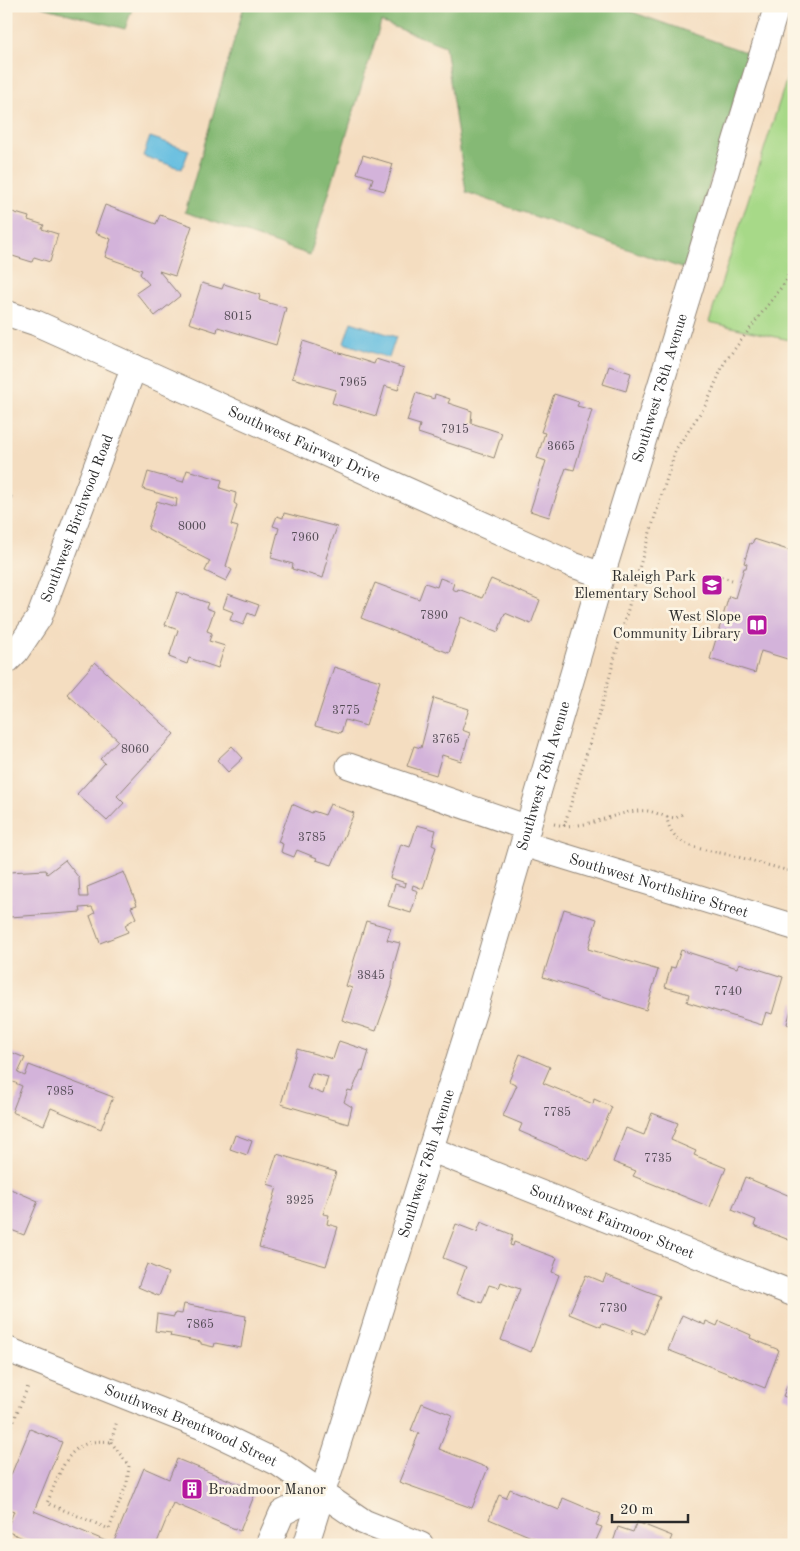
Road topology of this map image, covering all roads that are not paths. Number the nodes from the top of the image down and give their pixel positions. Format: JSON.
{"nodes":[{"id":1,"x":777,"y":6,"type":"edge"},
{"id":2,"x":6,"y":313,"type":"edge"},
{"id":3,"x":134,"y":367,"type":"junction"},
{"id":4,"x":602,"y":575,"type":"junction"},
{"id":5,"x":6,"y":662,"type":"edge"},
{"id":6,"x":349,"y":766,"type":"dead end"},
{"id":7,"x":528,"y":830,"type":"junction"},
{"id":8,"x":794,"y":927,"type":"edge"},
{"id":9,"x":430,"y":1149,"type":"junction"},
{"id":10,"x":794,"y":1294,"type":"edge"},
{"id":11,"x":6,"y":1349,"type":"edge"},
{"id":12,"x":322,"y":1493,"type":"junction"},
{"id":13,"x":268,"y":1545,"type":"edge"},
{"id":14,"x":306,"y":1545,"type":"edge"},
{"id":15,"x":421,"y":1545,"type":"edge"}],
"edges":[{"from":1,"to":4,"type":"street","name":"Southwest 78th Avenue"},
{"from":2,"to":3,"type":"street","name":"Southwest Fairway Drive"},
{"from":3,"to":4,"type":"street","name":"Southwest Fairway Drive"},
{"from":3,"to":5,"type":"street","name":"Southwest Birchwood Road"},
{"from":4,"to":7,"type":"street","name":"Southwest 78th Avenue"},
{"from":6,"to":7,"type":"street","name":"Southwest Northshire Street"},
{"from":7,"to":8,"type":"street","name":"Southwest Northshire Street"},
{"from":7,"to":9,"type":"street","name":"Southwest 78th Avenue"},
{"from":9,"to":10,"type":"street","name":"Southwest Fairmoor Street"},
{"from":9,"to":12,"type":"street","name":"Southwest 78th Avenue"},
{"from":11,"to":12,"type":"street","name":"Southwest Brentwood Street"},
{"from":12,"to":13,"type":"street"},
{"from":12,"to":14,"type":"street","name":"Southwest 78th Avenue"},
{"from":12,"to":15,"type":"street","name":"Southwest Brentwood Street"}]}
